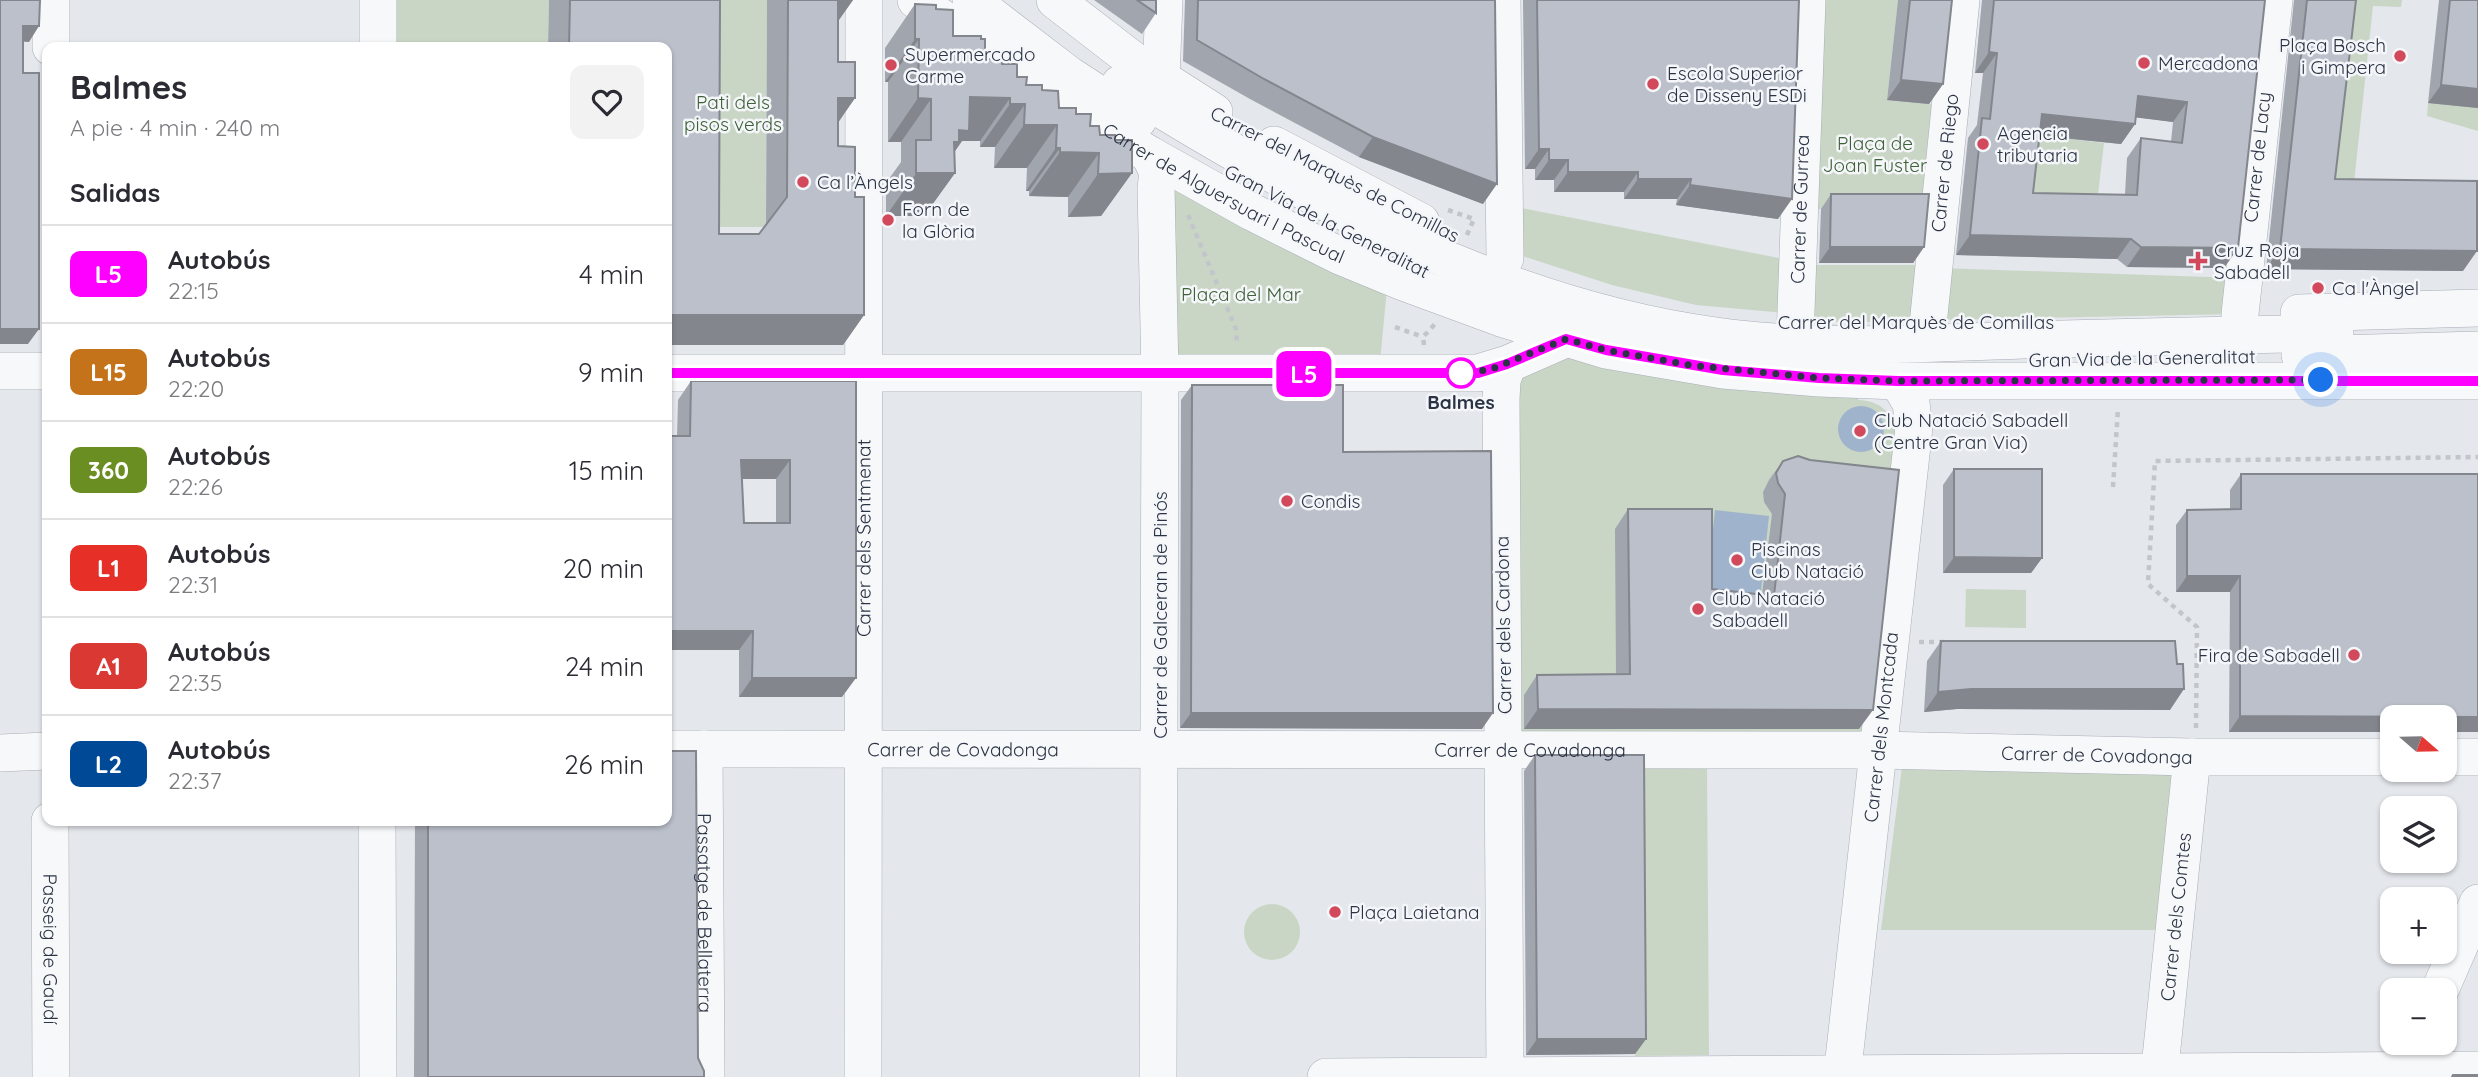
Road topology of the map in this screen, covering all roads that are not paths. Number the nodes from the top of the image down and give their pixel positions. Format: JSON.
{"nodes":[{"id":1,"x":51,"y":0,"type":"edge"},
{"id":2,"x":378,"y":0,"type":"edge"},
{"id":3,"x":864,"y":0,"type":"edge"},
{"id":4,"x":916,"y":0,"type":"edge"},
{"id":5,"x":971,"y":0,"type":"edge"},
{"id":6,"x":1002,"y":0,"type":"edge"},
{"id":7,"x":1055,"y":0,"type":"edge"},
{"id":8,"x":1164,"y":0,"type":"edge"},
{"id":9,"x":1502,"y":0,"type":"edge"},
{"id":10,"x":1807,"y":0,"type":"edge"},
{"id":11,"x":1961,"y":0,"type":"edge"},
{"id":12,"x":2274,"y":0,"type":"edge"},
{"id":13,"x":51,"y":42,"type":"edge"},
{"id":14,"x":378,"y":42,"type":"edge"},
{"id":15,"x":1161,"y":79,"type":"junction"},
{"id":16,"x":1153,"y":172,"type":"junction"},
{"id":17,"x":1505,"y":258,"type":"junction"},
{"id":18,"x":1546,"y":272,"type":"junction"},
{"id":19,"x":2478,"y":308,"type":"edge"},
{"id":20,"x":2240,"y":314,"type":"junction"},
{"id":21,"x":1928,"y":325,"type":"junction"},
{"id":22,"x":2478,"y":330,"type":"edge"},
{"id":23,"x":1709,"y":335,"type":"junction"},
{"id":24,"x":1566,"y":339,"type":"junction"},
{"id":25,"x":2478,"y":350,"type":"edge"},
{"id":26,"x":1795,"y":351,"type":"junction"},
{"id":27,"x":1507,"y":364,"type":"junction"},
{"id":28,"x":0,"y":371,"type":"edge"},
{"id":29,"x":42,"y":371,"type":"edge"},
{"id":30,"x":672,"y":373,"type":"edge"},
{"id":31,"x":863,"y":373,"type":"junction"},
{"id":32,"x":1160,"y":374,"type":"junction"},
{"id":33,"x":1908,"y":375,"type":"junction"},
{"id":34,"x":2478,"y":381,"type":"edge"},
{"id":35,"x":864,"y":748,"type":"junction"},
{"id":36,"x":672,"y":749,"type":"edge"},
{"id":37,"x":704,"y":749,"type":"junction"},
{"id":38,"x":1159,"y":750,"type":"junction"},
{"id":39,"x":1504,"y":750,"type":"junction"},
{"id":40,"x":1878,"y":750,"type":"junction"},
{"id":41,"x":42,"y":751,"type":"edge"},
{"id":42,"x":0,"y":752,"type":"edge"},
{"id":43,"x":2192,"y":757,"type":"junction"},
{"id":44,"x":2380,"y":757,"type":"edge"},
{"id":45,"x":2457,"y":757,"type":"edge"},
{"id":46,"x":2478,"y":757,"type":"edge"},
{"id":47,"x":50,"y":826,"type":"edge"},
{"id":48,"x":377,"y":826,"type":"edge"},
{"id":49,"x":2478,"y":903,"type":"edge"},
{"id":50,"x":2445,"y":978,"type":"edge"},
{"id":51,"x":2408,"y":1063,"type":"edge"},
{"id":52,"x":2478,"y":1070,"type":"edge"},
{"id":53,"x":2159,"y":1074,"type":"edge"},
{"id":54,"x":1842,"y":1075,"type":"edge"},
{"id":55,"x":1505,"y":1076,"type":"edge"},
{"id":56,"x":51,"y":1077,"type":"edge"},
{"id":57,"x":359,"y":1077,"type":"edge"},
{"id":58,"x":378,"y":1077,"type":"edge"},
{"id":59,"x":706,"y":1077,"type":"edge"},
{"id":60,"x":855,"y":1077,"type":"edge"},
{"id":61,"x":863,"y":1077,"type":"edge"},
{"id":62,"x":877,"y":1077,"type":"edge"},
{"id":63,"x":1158,"y":1077,"type":"edge"},
{"id":64,"x":1326,"y":1077,"type":"edge"}],
"edges":[{"from":1,"to":13,"type":"street"},
{"from":2,"to":14,"type":"street"},
{"from":3,"to":31,"type":"street","name":"Carrer dels Sentmenat"},
{"from":4,"to":16,"type":"street","name":"Carrer de Alguersuari I Pascual"},
{"from":5,"to":26,"type":"street","name":"Gran Via de la Generalitat"},
{"from":6,"to":23,"type":"street","name":"Gran Via de la Generalitat"},
{"from":7,"to":15,"type":"street","name":"Carrer del Marquès de Comillas"},
{"from":8,"to":15,"type":"street"},
{"from":9,"to":17,"type":"street"},
{"from":10,"to":26,"type":"street","name":"Carrer de Gurrea"},
{"from":11,"to":21,"type":"street","name":"Carrer de Riego"},
{"from":12,"to":20,"type":"street","name":"Carrer de Lacy"},
{"from":15,"to":17,"type":"street","name":"Carrer del Marquès de Comillas"},
{"from":16,"to":24,"type":"street","name":"Carrer de Alguersuari I Pascual"},
{"from":16,"to":32,"type":"street","name":"Carrer de Galceran de Pinós"},
{"from":17,"to":18,"type":"street","name":"Carrer del Marquès de Comillas"},
{"from":18,"to":23,"type":"street"},
{"from":18,"to":26,"type":"street","name":"Carrer del Marquès de Comillas"},
{"from":19,"to":20,"type":"street","name":"Carrer del Marquès de Comillas"},
{"from":20,"to":21,"type":"street","name":"Carrer del Marquès de Comillas"},
{"from":21,"to":26,"type":"street","name":"Carrer del Marquès de Comillas"},
{"from":22,"to":26,"type":"street","name":"Gran Via de la Generalitat"},
{"from":23,"to":26,"type":"street"},
{"from":24,"to":26,"type":"street","name":"Carrer de Alguersuari I Pascual"},
{"from":24,"to":27,"type":"street"},
{"from":25,"to":33,"type":"street","name":"Gran Via de la Generalitat"},
{"from":26,"to":33,"type":"street","name":"Carrer de Alguersuari I Pascual"},
{"from":27,"to":32,"type":"street"},
{"from":27,"to":39,"type":"street","name":"Carrer dels Cardona"},
{"from":28,"to":29,"type":"street"},
{"from":30,"to":31,"type":"street"},
{"from":31,"to":32,"type":"street"},
{"from":31,"to":35,"type":"street","name":"Carrer dels Sentmenat"},
{"from":32,"to":38,"type":"street","name":"Carrer de Galceran de Pinós"},
{"from":33,"to":34,"type":"street","name":"Carrer de Alguersuari I Pascual"},
{"from":33,"to":40,"type":"street","name":"Carrer dels Montcada"},
{"from":35,"to":37,"type":"street","name":"Carrer de Covadonga"},
{"from":35,"to":38,"type":"street","name":"Carrer de Covadonga"},
{"from":35,"to":61,"type":"street","name":"Carrer dels Sentmenat"},
{"from":36,"to":37,"type":"street","name":"Carrer de Covadonga"},
{"from":37,"to":59,"type":"street","name":"Passatge de Bellaterra"},
{"from":38,"to":39,"type":"street","name":"Carrer de Covadonga"},
{"from":38,"to":63,"type":"street","name":"Carrer de Galceran de Pinós"},
{"from":39,"to":40,"type":"street","name":"Carrer de Covadonga"},
{"from":39,"to":55,"type":"street","name":"Carrer dels Cardona"},
{"from":40,"to":43,"type":"street","name":"Carrer de Covadonga"},
{"from":40,"to":54,"type":"street","name":"Carrer dels Montcada"},
{"from":41,"to":42,"type":"street"},
{"from":43,"to":44,"type":"street","name":"Carrer de Covadonga"},
{"from":43,"to":53,"type":"street","name":"Carrer dels Comtes"},
{"from":45,"to":46,"type":"street"},
{"from":47,"to":56,"type":"street","name":"Passeig de Gaudí"},
{"from":48,"to":58,"type":"street"},
{"from":49,"to":50,"type":"street"},
{"from":51,"to":52,"type":"street"},
{"from":51,"to":53,"type":"street"},
{"from":53,"to":54,"type":"street"},
{"from":54,"to":55,"type":"street"},
{"from":55,"to":64,"type":"street"},
{"from":57,"to":58,"type":"street"},
{"from":60,"to":61,"type":"street"},
{"from":61,"to":62,"type":"street"}]}
